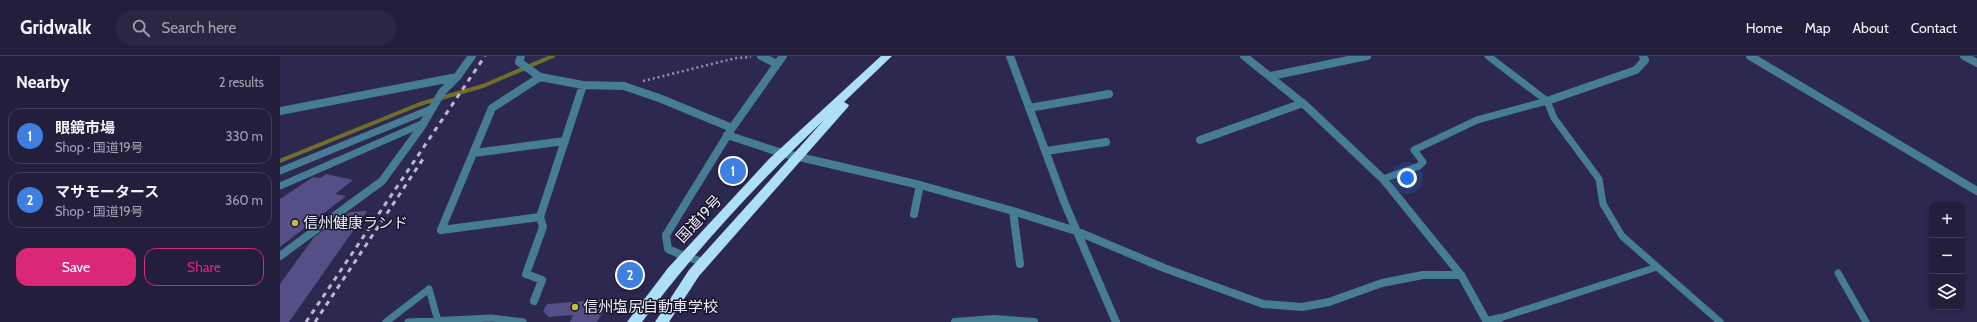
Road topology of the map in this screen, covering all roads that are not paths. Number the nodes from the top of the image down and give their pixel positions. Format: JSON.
{"nodes":[{"id":1,"x":472,"y":56,"type":"edge"},
{"id":2,"x":521,"y":56,"type":"edge"},
{"id":3,"x":761,"y":56,"type":"edge"},
{"id":4,"x":783,"y":56,"type":"edge"},
{"id":5,"x":887,"y":56,"type":"edge"},
{"id":6,"x":1010,"y":56,"type":"edge"},
{"id":7,"x":1244,"y":56,"type":"edge"},
{"id":8,"x":1367,"y":56,"type":"edge"},
{"id":9,"x":1488,"y":56,"type":"edge"},
{"id":10,"x":1643,"y":56,"type":"edge"},
{"id":11,"x":1750,"y":56,"type":"edge"},
{"id":12,"x":1964,"y":56,"type":"edge"},
{"id":13,"x":777,"y":64,"type":"junction"},
{"id":14,"x":1977,"y":64,"type":"edge"},
{"id":15,"x":457,"y":76,"type":"junction"},
{"id":16,"x":1271,"y":76,"type":"junction"},
{"id":17,"x":540,"y":77,"type":"junction"},
{"id":18,"x":862,"y":77,"type":"junction"},
{"id":19,"x":583,"y":85,"type":"junction"},
{"id":20,"x":1109,"y":94,"type":"dead end"},
{"id":21,"x":1547,"y":101,"type":"junction"},
{"id":22,"x":1303,"y":104,"type":"junction"},
{"id":23,"x":1029,"y":108,"type":"junction"},
{"id":24,"x":431,"y":109,"type":"junction"},
{"id":25,"x":280,"y":111,"type":"edge"},
{"id":26,"x":424,"y":123,"type":"junction"},
{"id":27,"x":732,"y":128,"type":"junction"},
{"id":28,"x":727,"y":136,"type":"junction"},
{"id":29,"x":1200,"y":140,"type":"dead end"},
{"id":30,"x":565,"y":141,"type":"junction"},
{"id":31,"x":1106,"y":142,"type":"dead end"},
{"id":32,"x":1046,"y":152,"type":"junction"},
{"id":33,"x":474,"y":153,"type":"junction"},
{"id":34,"x":782,"y":153,"type":"junction"},
{"id":35,"x":798,"y":157,"type":"junction"},
{"id":36,"x":280,"y":171,"type":"edge"},
{"id":37,"x":1383,"y":179,"type":"junction"},
{"id":38,"x":920,"y":185,"type":"junction"},
{"id":39,"x":280,"y":186,"type":"edge"},
{"id":40,"x":1977,"y":191,"type":"edge"},
{"id":41,"x":1013,"y":211,"type":"junction"},
{"id":42,"x":914,"y":214,"type":"dead end"},
{"id":43,"x":540,"y":217,"type":"junction"},
{"id":44,"x":1076,"y":231,"type":"junction"},
{"id":45,"x":280,"y":256,"type":"edge"},
{"id":46,"x":686,"y":257,"type":"junction"},
{"id":47,"x":704,"y":262,"type":"junction"},
{"id":48,"x":1020,"y":264,"type":"dead end"},
{"id":49,"x":1657,"y":267,"type":"junction"},
{"id":50,"x":1838,"y":273,"type":"dead end"},
{"id":51,"x":1461,"y":275,"type":"junction"},
{"id":52,"x":534,"y":300,"type":"dead end"},
{"id":53,"x":1504,"y":320,"type":"edge"},
{"id":54,"x":432,"y":321,"type":"edge"},
{"id":55,"x":454,"y":321,"type":"edge"},
{"id":56,"x":473,"y":321,"type":"edge"},
{"id":57,"x":1487,"y":321,"type":"edge"},
{"id":58,"x":386,"y":322,"type":"edge"},
{"id":59,"x":408,"y":322,"type":"edge"},
{"id":60,"x":523,"y":322,"type":"edge"},
{"id":61,"x":634,"y":322,"type":"edge"},
{"id":62,"x":662,"y":322,"type":"edge"},
{"id":63,"x":955,"y":322,"type":"edge"},
{"id":64,"x":1034,"y":322,"type":"edge"},
{"id":65,"x":1116,"y":322,"type":"edge"},
{"id":66,"x":1720,"y":322,"type":"edge"},
{"id":67,"x":1866,"y":322,"type":"edge"}],
"edges":[{"from":1,"to":15,"type":"street"},
{"from":2,"to":17,"type":"street"},
{"from":3,"to":13,"type":"street"},
{"from":4,"to":13,"type":"street"},
{"from":5,"to":18,"type":"highway","name":"国道19号"},
{"from":6,"to":23,"type":"street"},
{"from":7,"to":16,"type":"street"},
{"from":8,"to":16,"type":"street"},
{"from":9,"to":21,"type":"lane"},
{"from":10,"to":21,"type":"street"},
{"from":11,"to":40,"type":"street"},
{"from":12,"to":14,"type":"street"},
{"from":13,"to":27,"type":"street"},
{"from":15,"to":24,"type":"street"},
{"from":15,"to":25,"type":"street"},
{"from":16,"to":22,"type":"street"},
{"from":17,"to":19,"type":"street"},
{"from":17,"to":33,"type":"street"},
{"from":18,"to":34,"type":"highway","name":"国道19号"},
{"from":18,"to":35,"type":"highway","name":"国道19号"},
{"from":19,"to":27,"type":"street"},
{"from":19,"to":30,"type":"street"},
{"from":20,"to":23,"type":"street"},
{"from":21,"to":37,"type":"lane"},
{"from":21,"to":49,"type":"lane"},
{"from":22,"to":29,"type":"street"},
{"from":22,"to":37,"type":"street"},
{"from":23,"to":32,"type":"street"},
{"from":24,"to":26,"type":"street"},
{"from":24,"to":36,"type":"lane"},
{"from":26,"to":39,"type":"lane"},
{"from":26,"to":45,"type":"street"},
{"from":27,"to":28,"type":"street"},
{"from":28,"to":34,"type":"street"},
{"from":28,"to":46,"type":"street"},
{"from":30,"to":33,"type":"street"},
{"from":30,"to":43,"type":"street"},
{"from":31,"to":32,"type":"street"},
{"from":32,"to":44,"type":"street"},
{"from":33,"to":43,"type":"street"},
{"from":34,"to":35,"type":"street"},
{"from":34,"to":46,"type":"highway","name":"国道19号"},
{"from":35,"to":38,"type":"street"},
{"from":35,"to":47,"type":"highway","name":"国道19号"},
{"from":37,"to":51,"type":"street"},
{"from":38,"to":41,"type":"street"},
{"from":38,"to":42,"type":"street"},
{"from":41,"to":44,"type":"street"},
{"from":41,"to":48,"type":"street"},
{"from":43,"to":52,"type":"street"},
{"from":44,"to":51,"type":"street"},
{"from":44,"to":65,"type":"street"},
{"from":46,"to":47,"type":"street"},
{"from":46,"to":61,"type":"highway","name":"国道19号"},
{"from":47,"to":62,"type":"highway","name":"国道19号"},
{"from":49,"to":53,"type":"lane"},
{"from":49,"to":66,"type":"lane"},
{"from":50,"to":67,"type":"lane"},
{"from":51,"to":57,"type":"street"},
{"from":53,"to":57,"type":"street"},
{"from":54,"to":55,"type":"lane"},
{"from":54,"to":58,"type":"lane"},
{"from":54,"to":59,"type":"lane"},
{"from":55,"to":56,"type":"lane"},
{"from":56,"to":60,"type":"lane"},
{"from":63,"to":64,"type":"street"}]}
